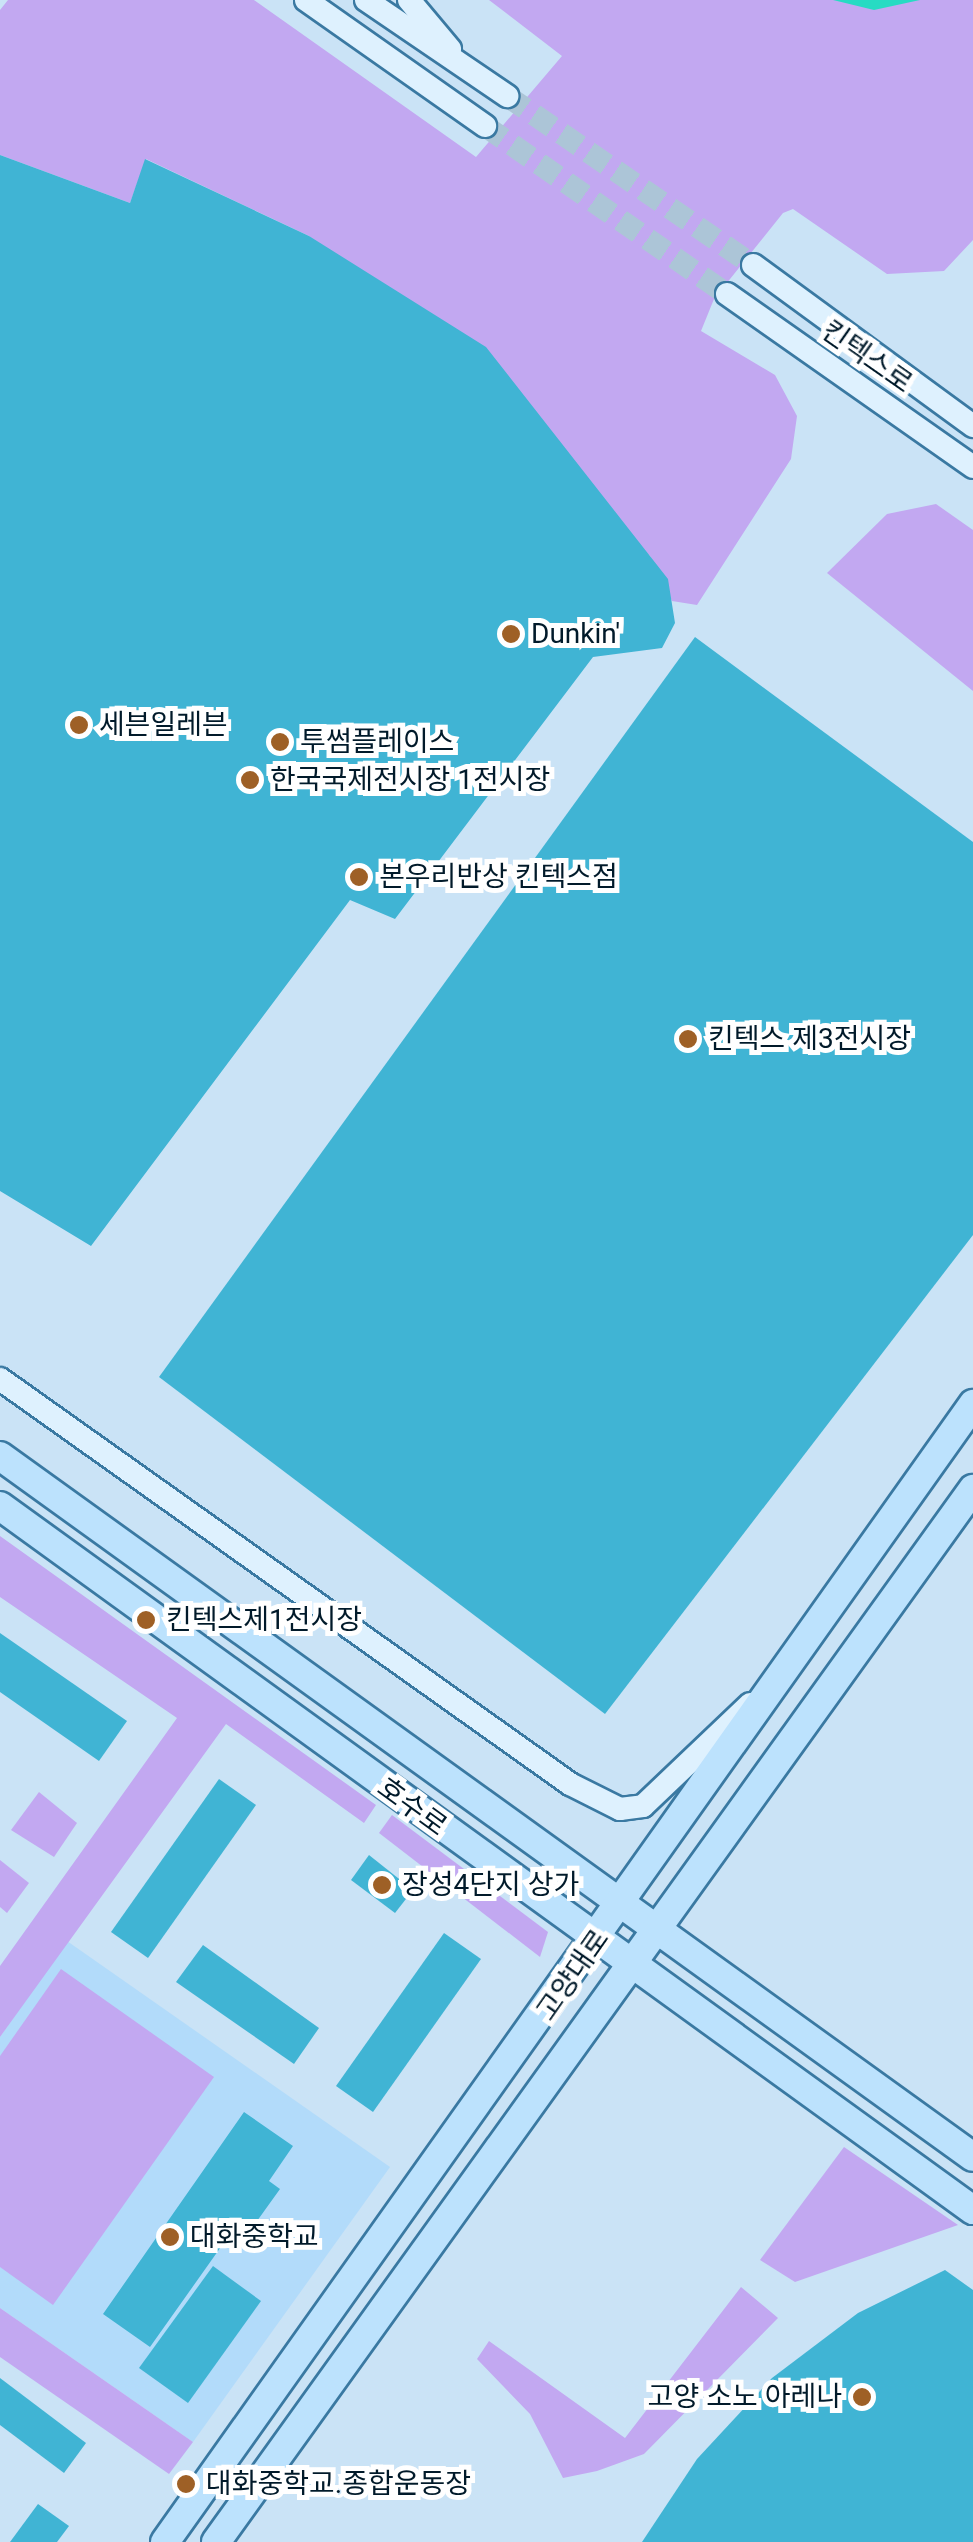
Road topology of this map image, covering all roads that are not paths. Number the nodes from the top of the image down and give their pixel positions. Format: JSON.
{"nodes":[{"id":1,"x":306,"y":0,"type":"edge"},
{"id":2,"x":366,"y":0,"type":"edge"},
{"id":3,"x":409,"y":0,"type":"edge"},
{"id":4,"x":472,"y":74,"type":"junction"},
{"id":5,"x":507,"y":96,"type":"tunnel mouth"},
{"id":6,"x":485,"y":126,"type":"tunnel mouth"},
{"id":7,"x":753,"y":265,"type":"tunnel mouth"},
{"id":8,"x":728,"y":294,"type":"tunnel mouth"},
{"id":9,"x":973,"y":426,"type":"edge"},
{"id":10,"x":973,"y":468,"type":"edge"},
{"id":11,"x":0,"y":1379,"type":"edge"},
{"id":12,"x":973,"y":1404,"type":"edge"},
{"id":13,"x":0,"y":1456,"type":"edge"},
{"id":14,"x":973,"y":1489,"type":"edge"},
{"id":15,"x":0,"y":1506,"type":"edge"},
{"id":16,"x":789,"y":1668,"type":"junction"},
{"id":17,"x":620,"y":1909,"type":"junction"},
{"id":18,"x":652,"y":1931,"type":"junction"},
{"id":19,"x":597,"y":1942,"type":"junction"},
{"id":20,"x":630,"y":1965,"type":"junction"},
{"id":21,"x":973,"y":2157,"type":"edge"},
{"id":22,"x":973,"y":2210,"type":"edge"},
{"id":23,"x":165,"y":2542,"type":"edge"},
{"id":24,"x":216,"y":2542,"type":"edge"}],
"edges":[{"from":1,"to":6,"type":"main road"},
{"from":2,"to":4,"type":"main road"},
{"from":3,"to":4,"type":"main road"},
{"from":4,"to":5,"type":"main road"},
{"from":7,"to":9,"type":"main road","name":"킨텍스로"},
{"from":8,"to":10,"type":"main road","name":"킨텍스로"},
{"from":11,"to":16,"type":"main road"},
{"from":12,"to":16,"type":"main road","name":"고양대로"},
{"from":13,"to":17,"type":"main road","name":"호수로"},
{"from":14,"to":18,"type":"main road","name":"고양대로"},
{"from":15,"to":19,"type":"main road","name":"호수로"},
{"from":16,"to":17,"type":"main road","name":"고양대로"},
{"from":17,"to":18,"type":"main road","name":"호수로"},
{"from":17,"to":19,"type":"main road","name":"고양대로"},
{"from":18,"to":20,"type":"main road","name":"고양대로"},
{"from":18,"to":21,"type":"main road","name":"호수로"},
{"from":19,"to":20,"type":"main road","name":"호수로"},
{"from":19,"to":23,"type":"main road","name":"고양대로"},
{"from":20,"to":22,"type":"main road","name":"호수로"},
{"from":20,"to":24,"type":"main road","name":"고양대로"}]}
